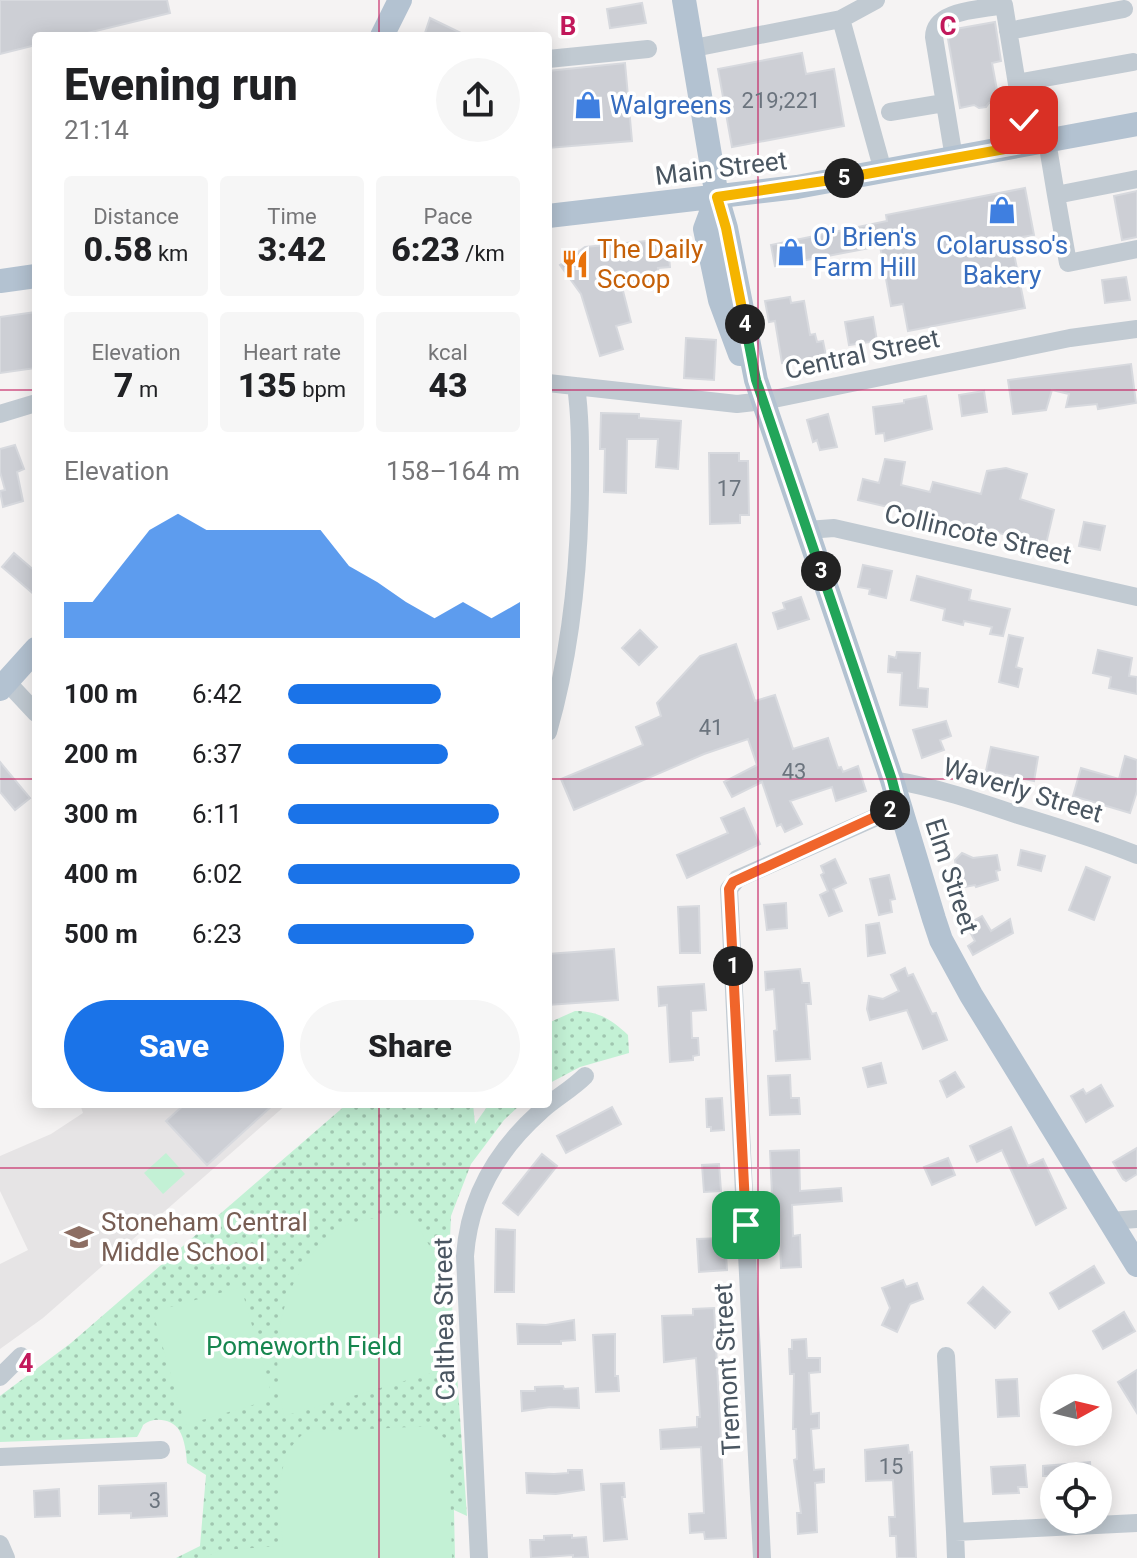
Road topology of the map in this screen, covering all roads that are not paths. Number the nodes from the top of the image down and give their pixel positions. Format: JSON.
{"nodes":[{"id":1,"x":400,"y":0,"type":"edge"},
{"id":2,"x":684,"y":0,"type":"edge"},
{"id":3,"x":876,"y":0,"type":"edge"},
{"id":4,"x":1006,"y":3,"type":"edge"},
{"id":5,"x":1124,"y":9,"type":"dead end"},
{"id":6,"x":841,"y":19,"type":"junction"},
{"id":7,"x":1008,"y":31,"type":"junction"},
{"id":8,"x":384,"y":32,"type":"edge"},
{"id":9,"x":694,"y":48,"type":"junction"},
{"id":10,"x":648,"y":49,"type":"dead end"},
{"id":11,"x":552,"y":59,"type":"edge"},
{"id":12,"x":1133,"y":62,"type":"dead end"},
{"id":13,"x":1017,"y":83,"type":"junction"},
{"id":14,"x":944,"y":103,"type":"junction"},
{"id":15,"x":890,"y":112,"type":"dead end"},
{"id":16,"x":1137,"y":124,"type":"edge"},
{"id":17,"x":1037,"y":143,"type":"junction"},
{"id":18,"x":954,"y":158,"type":"junction"},
{"id":19,"x":883,"y":171,"type":"junction"},
{"id":20,"x":1137,"y":179,"type":"edge"},
{"id":21,"x":1056,"y":195,"type":"junction"},
{"id":22,"x":717,"y":197,"type":"junction"},
{"id":23,"x":552,"y":216,"type":"edge"},
{"id":24,"x":1137,"y":249,"type":"edge"},
{"id":25,"x":32,"y":277,"type":"edge"},
{"id":26,"x":0,"y":281,"type":"edge"},
{"id":27,"x":1137,"y":329,"type":"edge"},
{"id":28,"x":552,"y":383,"type":"edge"},
{"id":29,"x":576,"y":386,"type":"junction"},
{"id":30,"x":760,"y":390,"type":"junction"},
{"id":31,"x":32,"y":404,"type":"edge"},
{"id":32,"x":0,"y":414,"type":"edge"},
{"id":33,"x":807,"y":530,"type":"junction"},
{"id":34,"x":1137,"y":597,"type":"edge"},
{"id":35,"x":32,"y":654,"type":"edge"},
{"id":36,"x":4,"y":685,"type":"edge"},
{"id":37,"x":32,"y":710,"type":"edge"},
{"id":38,"x":552,"y":715,"type":"edge"},
{"id":39,"x":892,"y":780,"type":"junction"},
{"id":40,"x":899,"y":807,"type":"junction"},
{"id":41,"x":1137,"y":855,"type":"edge"},
{"id":42,"x":585,"y":1076,"type":"dead end"},
{"id":43,"x":552,"y":1103,"type":"edge"},
{"id":44,"x":544,"y":1108,"type":"edge"},
{"id":45,"x":1137,"y":1219,"type":"edge"},
{"id":46,"x":1110,"y":1221,"type":"junction"},
{"id":47,"x":1137,"y":1265,"type":"edge"},
{"id":48,"x":21,"y":1356,"type":"dead end"},
{"id":49,"x":946,"y":1356,"type":"dead end"},
{"id":50,"x":0,"y":1377,"type":"edge"},
{"id":51,"x":161,"y":1450,"type":"dead end"},
{"id":52,"x":0,"y":1457,"type":"edge"},
{"id":53,"x":1137,"y":1523,"type":"edge"},
{"id":54,"x":955,"y":1532,"type":"junction"},
{"id":55,"x":0,"y":1544,"type":"edge"},
{"id":56,"x":6,"y":1558,"type":"edge"},
{"id":57,"x":479,"y":1558,"type":"edge"},
{"id":58,"x":762,"y":1558,"type":"edge"},
{"id":59,"x":956,"y":1558,"type":"edge"}],
"edges":[{"from":1,"to":8,"type":"main road"},
{"from":2,"to":9,"type":"main road","name":"Elm Street"},
{"from":3,"to":6,"type":"street"},
{"from":4,"to":7,"type":"street"},
{"from":4,"to":14,"type":"street"},
{"from":5,"to":7,"type":"street"},
{"from":6,"to":9,"type":"street"},
{"from":6,"to":19,"type":"street"},
{"from":7,"to":13,"type":"street"},
{"from":9,"to":22,"type":"main road","name":"Elm Street"},
{"from":10,"to":11,"type":"street"},
{"from":12,"to":13,"type":"street"},
{"from":13,"to":17,"type":"street"},
{"from":14,"to":15,"type":"street"},
{"from":14,"to":18,"type":"street"},
{"from":16,"to":17,"type":"main road","name":"Main Street"},
{"from":17,"to":18,"type":"main road","name":"Main Street"},
{"from":17,"to":21,"type":"street"},
{"from":18,"to":19,"type":"main road","name":"Main Street"},
{"from":19,"to":22,"type":"main road","name":"Main Street"},
{"from":20,"to":21,"type":"street"},
{"from":21,"to":24,"type":"street"},
{"from":22,"to":23,"type":"main road","name":"Main Street"},
{"from":22,"to":30,"type":"main road","name":"Elm Street"},
{"from":25,"to":26,"type":"main road"},
{"from":27,"to":30,"type":"street","name":"Central Street"},
{"from":28,"to":29,"type":"street","name":"Central Street"},
{"from":29,"to":30,"type":"street","name":"Central Street"},
{"from":29,"to":38,"type":"street"},
{"from":30,"to":33,"type":"main road","name":"Elm Street"},
{"from":31,"to":32,"type":"street"},
{"from":33,"to":34,"type":"street","name":"Collincote Street"},
{"from":33,"to":39,"type":"main road","name":"Elm Street"},
{"from":35,"to":36,"type":"main road"},
{"from":36,"to":37,"type":"street"},
{"from":39,"to":40,"type":"main road","name":"Elm Street"},
{"from":39,"to":41,"type":"street","name":"Waverly Street"},
{"from":40,"to":46,"type":"main road","name":"Elm Street"},
{"from":40,"to":58,"type":"street","name":"Tremont Street"},
{"from":42,"to":43,"type":"street","name":"Calthea Street"},
{"from":44,"to":57,"type":"street","name":"Calthea Street"},
{"from":45,"to":46,"type":"street"},
{"from":46,"to":47,"type":"main road","name":"Elm Street"},
{"from":48,"to":50,"type":"street"},
{"from":49,"to":54,"type":"street"},
{"from":51,"to":52,"type":"street"},
{"from":53,"to":54,"type":"street"},
{"from":54,"to":59,"type":"street"},
{"from":55,"to":56,"type":"street"}]}
